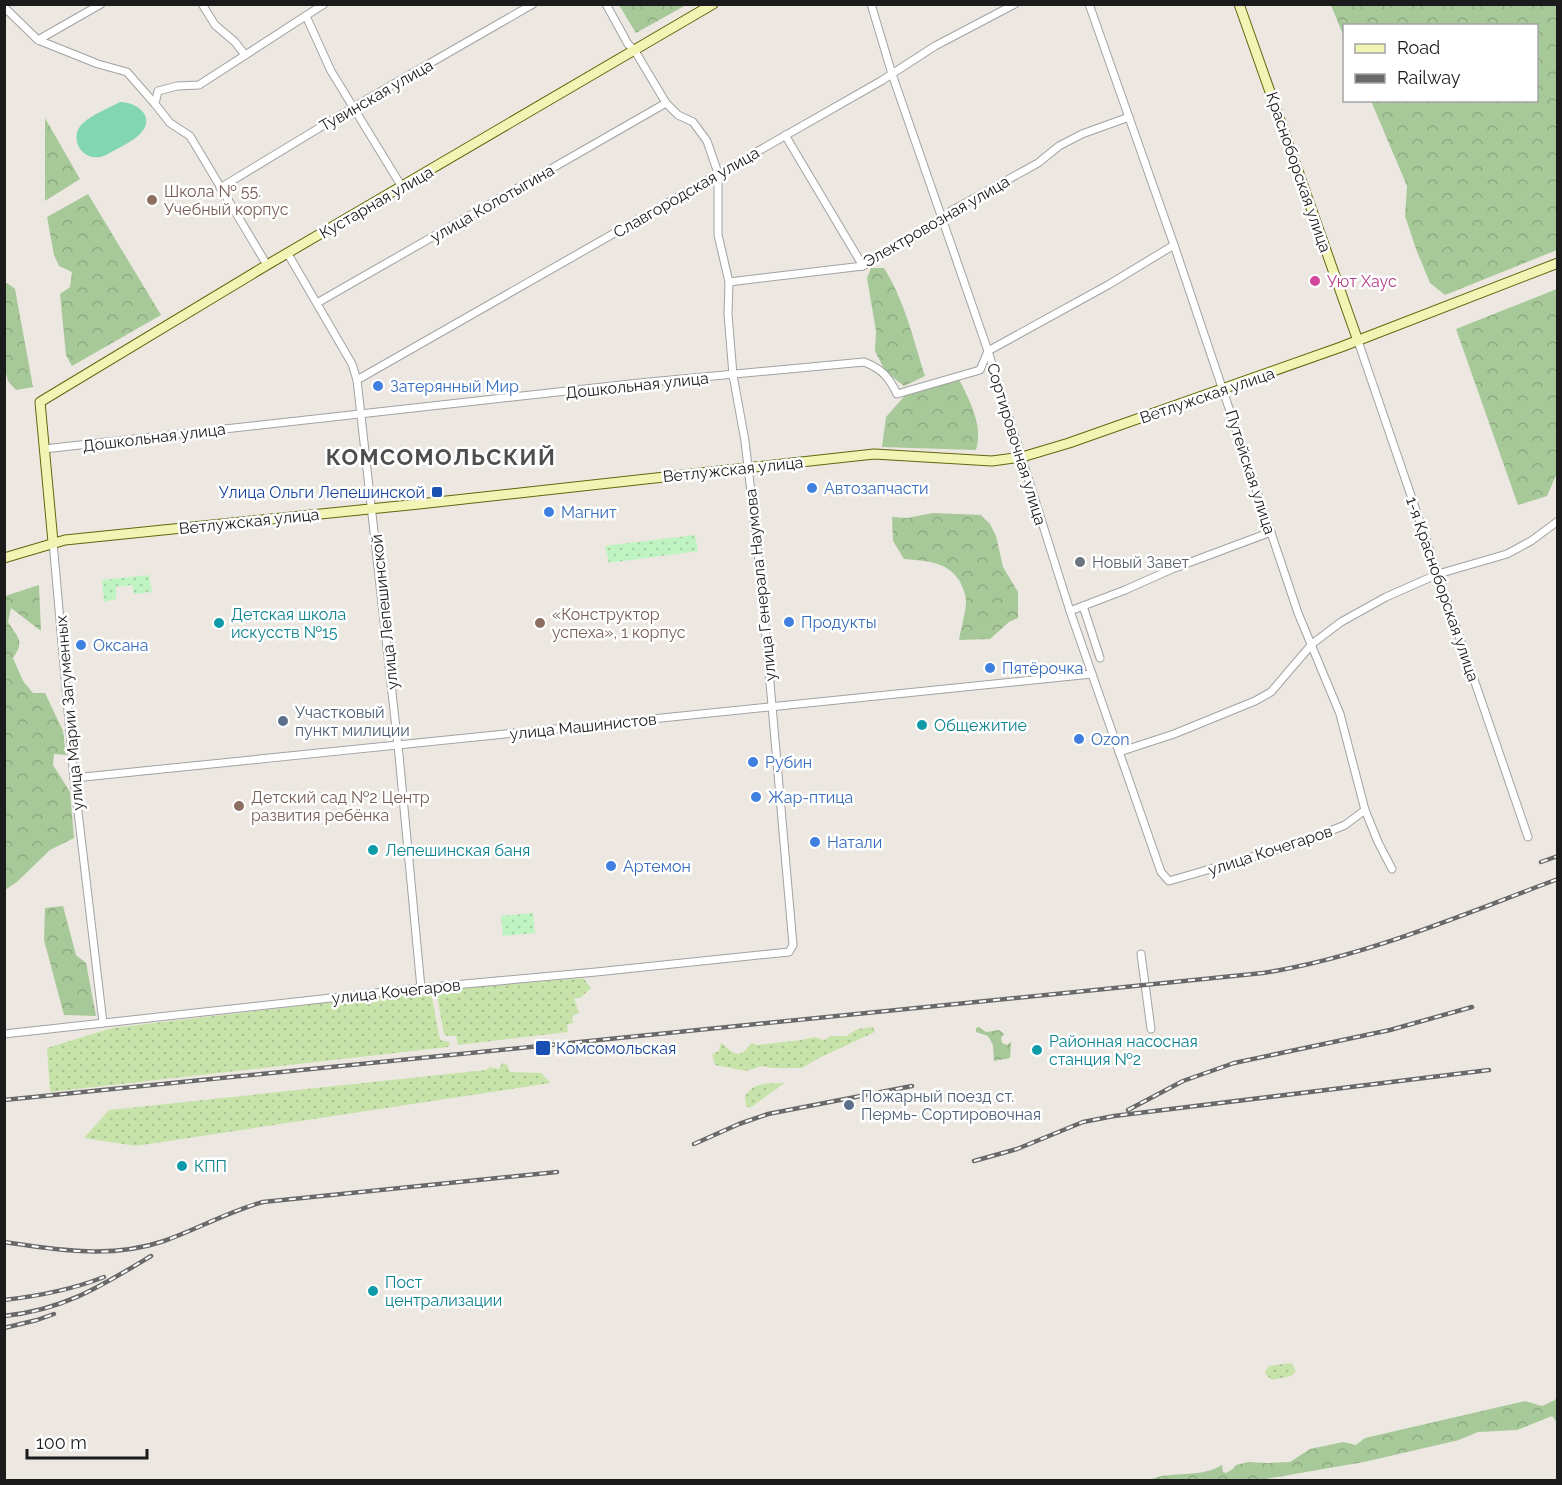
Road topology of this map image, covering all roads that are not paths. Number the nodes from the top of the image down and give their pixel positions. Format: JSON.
{"nodes":[{"id":1,"x":101,"y":4,"type":"edge"},
{"id":2,"x":202,"y":4,"type":"edge"},
{"id":3,"x":324,"y":4,"type":"edge"},
{"id":4,"x":533,"y":4,"type":"edge"},
{"id":5,"x":606,"y":4,"type":"edge"},
{"id":6,"x":713,"y":4,"type":"edge"},
{"id":7,"x":871,"y":4,"type":"edge"},
{"id":8,"x":1015,"y":4,"type":"edge"},
{"id":9,"x":1089,"y":4,"type":"edge"},
{"id":10,"x":1239,"y":4,"type":"edge"},
{"id":11,"x":4,"y":7,"type":"edge"},
{"id":12,"x":306,"y":16,"type":"junction"},
{"id":13,"x":38,"y":40,"type":"junction"},
{"id":14,"x":635,"y":51,"type":"junction"},
{"id":15,"x":245,"y":55,"type":"junction"},
{"id":16,"x":892,"y":74,"type":"junction"},
{"id":17,"x":666,"y":103,"type":"junction"},
{"id":18,"x":155,"y":104,"type":"junction"},
{"id":19,"x":352,"y":108,"type":"junction"},
{"id":20,"x":1129,"y":117,"type":"junction"},
{"id":21,"x":785,"y":135,"type":"junction"},
{"id":22,"x":718,"y":173,"type":"junction"},
{"id":23,"x":220,"y":188,"type":"junction"},
{"id":24,"x":402,"y":188,"type":"junction"},
{"id":25,"x":943,"y":220,"type":"junction"},
{"id":26,"x":1174,"y":245,"type":"junction"},
{"id":27,"x":288,"y":254,"type":"junction"},
{"id":28,"x":1557,"y":263,"type":"edge"},
{"id":29,"x":267,"y":265,"type":"junction"},
{"id":30,"x":863,"y":266,"type":"junction"},
{"id":31,"x":729,"y":282,"type":"junction"},
{"id":32,"x":317,"y":303,"type":"junction"},
{"id":33,"x":1358,"y":341,"type":"junction"},
{"id":34,"x":988,"y":351,"type":"junction"},
{"id":35,"x":733,"y":375,"type":"junction"},
{"id":36,"x":357,"y":380,"type":"junction"},
{"id":37,"x":1224,"y":389,"type":"junction"},
{"id":38,"x":40,"y":402,"type":"joint"},
{"id":39,"x":362,"y":415,"type":"junction"},
{"id":40,"x":44,"y":449,"type":"junction"},
{"id":41,"x":1022,"y":457,"type":"junction"},
{"id":42,"x":748,"y":467,"type":"junction"},
{"id":43,"x":372,"y":509,"type":"junction"},
{"id":44,"x":1557,"y":521,"type":"edge"},
{"id":45,"x":1271,"y":532,"type":"junction"},
{"id":46,"x":53,"y":542,"type":"junction"},
{"id":47,"x":4,"y":558,"type":"edge"},
{"id":48,"x":1438,"y":574,"type":"junction"},
{"id":49,"x":1083,"y":606,"type":"junction"},
{"id":50,"x":1070,"y":610,"type":"junction"},
{"id":51,"x":1312,"y":644,"type":"junction"},
{"id":52,"x":1100,"y":658,"type":"dead end"},
{"id":53,"x":1092,"y":674,"type":"junction"},
{"id":54,"x":772,"y":705,"type":"junction"},
{"id":55,"x":398,"y":744,"type":"junction"},
{"id":56,"x":1119,"y":752,"type":"junction"},
{"id":57,"x":74,"y":778,"type":"junction"},
{"id":58,"x":1365,"y":810,"type":"junction"},
{"id":59,"x":1528,"y":837,"type":"dead end"},
{"id":60,"x":1392,"y":869,"type":"dead end"},
{"id":61,"x":1169,"y":881,"type":"joint"},
{"id":62,"x":789,"y":952,"type":"joint"},
{"id":63,"x":1141,"y":954,"type":"dead end"},
{"id":64,"x":421,"y":988,"type":"junction"},
{"id":65,"x":103,"y":1023,"type":"junction"},
{"id":66,"x":1151,"y":1029,"type":"dead end"},
{"id":67,"x":4,"y":1034,"type":"edge"}],
"edges":[{"from":1,"to":13,"type":"street"},
{"from":2,"to":15,"type":"street"},
{"from":3,"to":12,"type":"street"},
{"from":4,"to":19,"type":"street","name":"Тувинская улица"},
{"from":5,"to":14,"type":"street","name":"улица Генерала Наумова"},
{"from":6,"to":14,"type":"main road","name":"Кустарная улица"},
{"from":7,"to":16,"type":"street","name":"Сортировочная улица"},
{"from":8,"to":16,"type":"street","name":"Славгородская улица"},
{"from":9,"to":20,"type":"street","name":"Путейская улица"},
{"from":10,"to":33,"type":"main road","name":"Красноборская улица"},
{"from":11,"to":13,"type":"street"},
{"from":12,"to":15,"type":"street"},
{"from":12,"to":19,"type":"street"},
{"from":13,"to":18,"type":"street"},
{"from":14,"to":17,"type":"street","name":"улица Генерала Наумова"},
{"from":14,"to":24,"type":"main road","name":"Кустарная улица"},
{"from":15,"to":18,"type":"street"},
{"from":16,"to":21,"type":"street","name":"Славгородская улица"},
{"from":16,"to":25,"type":"street","name":"Сортировочная улица"},
{"from":17,"to":22,"type":"street","name":"улица Генерала Наумова"},
{"from":17,"to":32,"type":"street","name":"улица Колотыгина"},
{"from":18,"to":23,"type":"street"},
{"from":19,"to":23,"type":"street","name":"Тувинская улица"},
{"from":19,"to":24,"type":"street"},
{"from":20,"to":25,"type":"street","name":"Электровозная улица"},
{"from":20,"to":26,"type":"street","name":"Путейская улица"},
{"from":21,"to":22,"type":"street","name":"Славгородская улица"},
{"from":21,"to":30,"type":"street"},
{"from":22,"to":31,"type":"street","name":"улица Генерала Наумова"},
{"from":22,"to":36,"type":"street","name":"Славгородская улица"},
{"from":23,"to":29,"type":"street"},
{"from":24,"to":27,"type":"main road","name":"Кустарная улица"},
{"from":25,"to":30,"type":"street","name":"Электровозная улица"},
{"from":25,"to":34,"type":"street","name":"Сортировочная улица"},
{"from":26,"to":34,"type":"street","name":"Дошкольная улица"},
{"from":26,"to":37,"type":"street","name":"Путейская улица"},
{"from":27,"to":29,"type":"main road","name":"Кустарная улица"},
{"from":27,"to":32,"type":"street","name":"улица Лепешинской"},
{"from":28,"to":33,"type":"main road","name":"Ветлужская улица"},
{"from":29,"to":38,"type":"main road","name":"Кустарная улица"},
{"from":30,"to":31,"type":"street","name":"Электровозная улица"},
{"from":31,"to":35,"type":"street","name":"улица Генерала Наумова"},
{"from":32,"to":36,"type":"street","name":"улица Лепешинской"},
{"from":33,"to":37,"type":"main road","name":"Ветлужская улица"},
{"from":33,"to":48,"type":"street","name":"1-я Красноборская улица"},
{"from":34,"to":35,"type":"street","name":"Дошкольная улица"},
{"from":34,"to":41,"type":"street","name":"Сортировочная улица"},
{"from":35,"to":39,"type":"street","name":"Дошкольная улица"},
{"from":35,"to":42,"type":"street","name":"улица Генерала Наумова"},
{"from":36,"to":39,"type":"street","name":"улица Лепешинской"},
{"from":37,"to":41,"type":"main road","name":"Ветлужская улица"},
{"from":37,"to":45,"type":"street","name":"Путейская улица"},
{"from":38,"to":40,"type":"main road","name":"улица Марии Загуменных"},
{"from":39,"to":40,"type":"street","name":"Дошкольная улица"},
{"from":39,"to":43,"type":"street","name":"улица Лепешинской"},
{"from":40,"to":46,"type":"main road","name":"улица Марии Загуменных"},
{"from":41,"to":42,"type":"main road","name":"Ветлужская улица"},
{"from":41,"to":50,"type":"street","name":"Сортировочная улица"},
{"from":42,"to":43,"type":"main road","name":"Ветлужская улица"},
{"from":42,"to":54,"type":"street","name":"улица Генерала Наумова"},
{"from":43,"to":46,"type":"main road","name":"Ветлужская улица"},
{"from":43,"to":55,"type":"street","name":"улица Лепешинской"},
{"from":44,"to":48,"type":"street"},
{"from":45,"to":49,"type":"street"},
{"from":45,"to":51,"type":"street","name":"Путейская улица"},
{"from":46,"to":47,"type":"main road","name":"Ветлужская улица"},
{"from":46,"to":57,"type":"street","name":"улица Марии Загуменных"},
{"from":48,"to":51,"type":"street"},
{"from":48,"to":59,"type":"street","name":"1-я Красноборская улица"},
{"from":49,"to":50,"type":"street"},
{"from":49,"to":52,"type":"street"},
{"from":50,"to":53,"type":"street","name":"Сортировочная улица"},
{"from":51,"to":56,"type":"street"},
{"from":51,"to":58,"type":"street","name":"Путейская улица"},
{"from":53,"to":54,"type":"street","name":"улица Машинистов"},
{"from":53,"to":56,"type":"street","name":"Сортировочная улица"},
{"from":54,"to":55,"type":"street","name":"улица Машинистов"},
{"from":54,"to":62,"type":"street","name":"улица Генерала Наумова"},
{"from":55,"to":57,"type":"street","name":"улица Машинистов"},
{"from":55,"to":64,"type":"street","name":"улица Лепешинской"},
{"from":56,"to":61,"type":"street","name":"Сортировочная улица"},
{"from":57,"to":65,"type":"street","name":"улица Марии Загуменных"},
{"from":58,"to":60,"type":"street","name":"Путейская улица"},
{"from":58,"to":61,"type":"street","name":"улица Кочегаров"},
{"from":62,"to":64,"type":"street","name":"улица Кочегаров"},
{"from":63,"to":66,"type":"street"},
{"from":64,"to":65,"type":"street","name":"улица Кочегаров"},
{"from":65,"to":67,"type":"street","name":"улица Кочегаров"}]}
